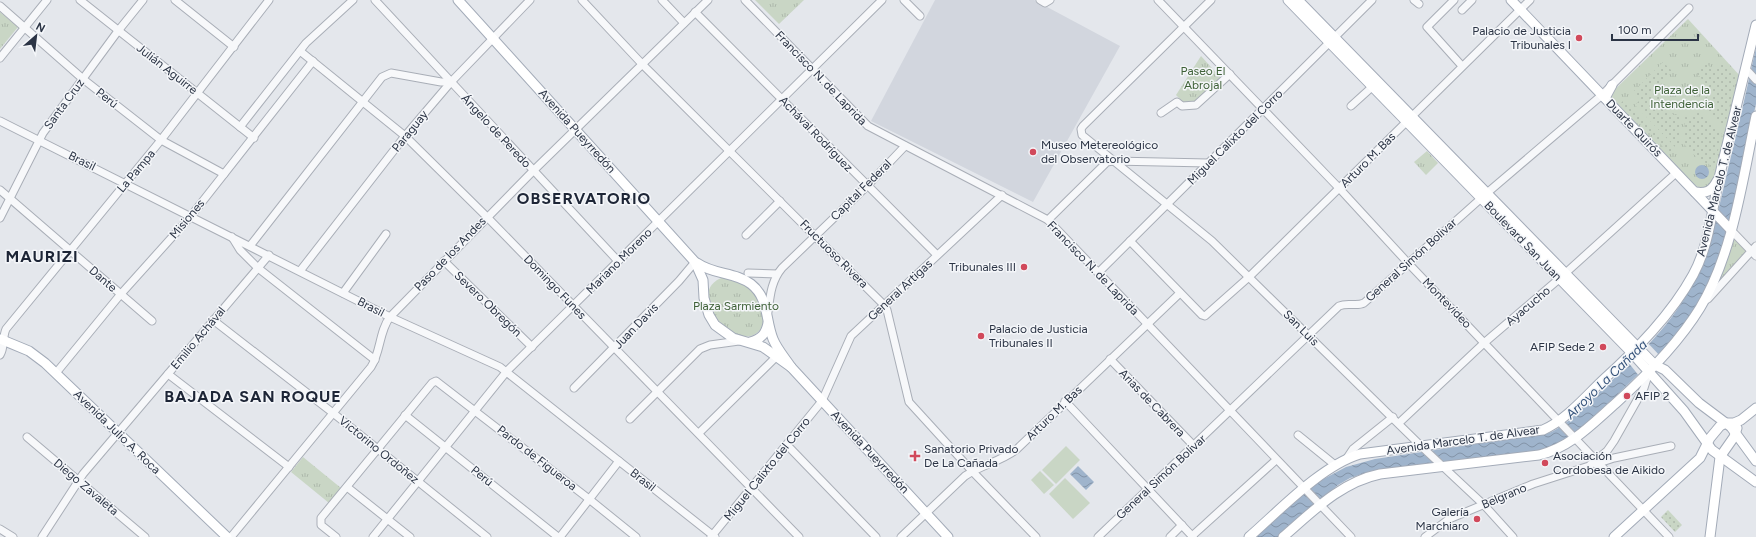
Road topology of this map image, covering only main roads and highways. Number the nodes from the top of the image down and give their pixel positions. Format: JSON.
{"nodes":[{"id":1,"x":458,"y":0,"type":"edge"},
{"id":2,"x":1288,"y":0,"type":"edge"},
{"id":3,"x":1512,"y":0,"type":"edge"},
{"id":4,"x":1302,"y":1,"type":"edge"},
{"id":5,"x":1756,"y":25,"type":"edge"},
{"id":6,"x":1332,"y":40,"type":"junction"},
{"id":7,"x":1612,"y":85,"type":"road end"},
{"id":8,"x":1603,"y":97,"type":"junction"},
{"id":9,"x":1756,"y":116,"type":"edge"},
{"id":10,"x":1409,"y":119,"type":"junction"},
{"id":11,"x":1720,"y":176,"type":"junction"},
{"id":12,"x":1695,"y":192,"type":"junction"},
{"id":13,"x":1712,"y":210,"type":"junction"},
{"id":14,"x":1731,"y":230,"type":"junction"},
{"id":15,"x":695,"y":262,"type":"junction"},
{"id":16,"x":723,"y":274,"type":"junction"},
{"id":17,"x":704,"y":290,"type":"junction"},
{"id":18,"x":768,"y":317,"type":"junction"},
{"id":19,"x":2,"y":339,"type":"edge"},
{"id":20,"x":747,"y":341,"type":"junction"},
{"id":21,"x":1635,"y":350,"type":"junction"},
{"id":22,"x":791,"y":367,"type":"junction"},
{"id":23,"x":1652,"y":368,"type":"junction"},
{"id":24,"x":1756,"y":408,"type":"edge"},
{"id":25,"x":1741,"y":420,"type":"junction"},
{"id":26,"x":1726,"y":422,"type":"junction"},
{"id":27,"x":1736,"y":433,"type":"junction"},
{"id":28,"x":1708,"y":444,"type":"junction"},
{"id":29,"x":1720,"y":457,"type":"junction"},
{"id":30,"x":1756,"y":461,"type":"edge"},
{"id":31,"x":1756,"y":482,"type":"edge"},
{"id":32,"x":227,"y":537,"type":"edge"},
{"id":33,"x":948,"y":537,"type":"edge"},
{"id":34,"x":1249,"y":537,"type":"edge"},
{"id":35,"x":1284,"y":537,"type":"edge"},
{"id":36,"x":1614,"y":537,"type":"edge"},
{"id":37,"x":1710,"y":537,"type":"edge"}],
"edges":[{"from":1,"to":15,"type":"main road","name":"Avenida Pueyrredón"},
{"from":2,"to":6,"type":"main road","name":"Boulevard San Juan"},
{"from":3,"to":8,"type":"main road","name":"Duarte Quirós"},
{"from":4,"to":6,"type":"main road","name":"Boulevard San Juan"},
{"from":5,"to":11,"type":"main road","name":"Avenida Marcelo T. de Alvear"},
{"from":6,"to":10,"type":"main road","name":"Boulevard San Juan"},
{"from":6,"to":10,"type":"main road","name":"Boulevard San Juan"},
{"from":7,"to":8,"type":"main road"},
{"from":8,"to":12,"type":"main road","name":"Duarte Quirós"},
{"from":9,"to":14,"type":"main road","name":"Avenida Marcelo T. de Alvear"},
{"from":10,"to":21,"type":"main road","name":"Boulevard San Juan"},
{"from":11,"to":12,"type":"main road"},
{"from":11,"to":13,"type":"main road","name":"Avenida Marcelo T. de Alvear"},
{"from":12,"to":13,"type":"main road","name":"Duarte Quirós"},
{"from":13,"to":14,"type":"main road","name":"Duarte Quirós"},
{"from":13,"to":21,"type":"main road","name":"Avenida Marcelo T. de Alvear"},
{"from":14,"to":23,"type":"main road","name":"Avenida Marcelo T. de Alvear"},
{"from":15,"to":16,"type":"main road","name":"Avenida Pueyrredón"},
{"from":15,"to":17,"type":"main road","name":"Avenida Pueyrredón"},
{"from":16,"to":17,"type":"main road"},
{"from":16,"to":18,"type":"main road","name":"Avenida Pueyrredón"},
{"from":17,"to":20,"type":"main road","name":"Avenida Pueyrredón"},
{"from":18,"to":20,"type":"main road"},
{"from":18,"to":22,"type":"main road","name":"Avenida Pueyrredón"},
{"from":19,"to":32,"type":"main road","name":"Avenida Julio A. Roca"},
{"from":20,"to":22,"type":"main road","name":"Avenida Pueyrredón"},
{"from":21,"to":23,"type":"main road","name":"Boulevard San Juan"},
{"from":21,"to":34,"type":"main road","name":"Avenida Marcelo T. de Alvear"},
{"from":22,"to":33,"type":"main road","name":"Avenida Pueyrredón"},
{"from":23,"to":26,"type":"main road","name":"Boulevard San Juan"},
{"from":23,"to":28,"type":"main road","name":"Boulevard San Juan"},
{"from":23,"to":35,"type":"main road","name":"Avenida Marcelo T. de Alvear"},
{"from":24,"to":25,"type":"main road"},
{"from":25,"to":26,"type":"main road"},
{"from":25,"to":27,"type":"main road"},
{"from":26,"to":27,"type":"main road","name":"Boulevard San Juan"},
{"from":26,"to":28,"type":"main road"},
{"from":27,"to":29,"type":"main road"},
{"from":27,"to":30,"type":"main road","name":"Boulevard San Juan"},
{"from":28,"to":29,"type":"main road","name":"Boulevard San Juan"},
{"from":28,"to":36,"type":"main road"},
{"from":29,"to":31,"type":"main road","name":"Boulevard San Juan"},
{"from":29,"to":37,"type":"main road"}]}
